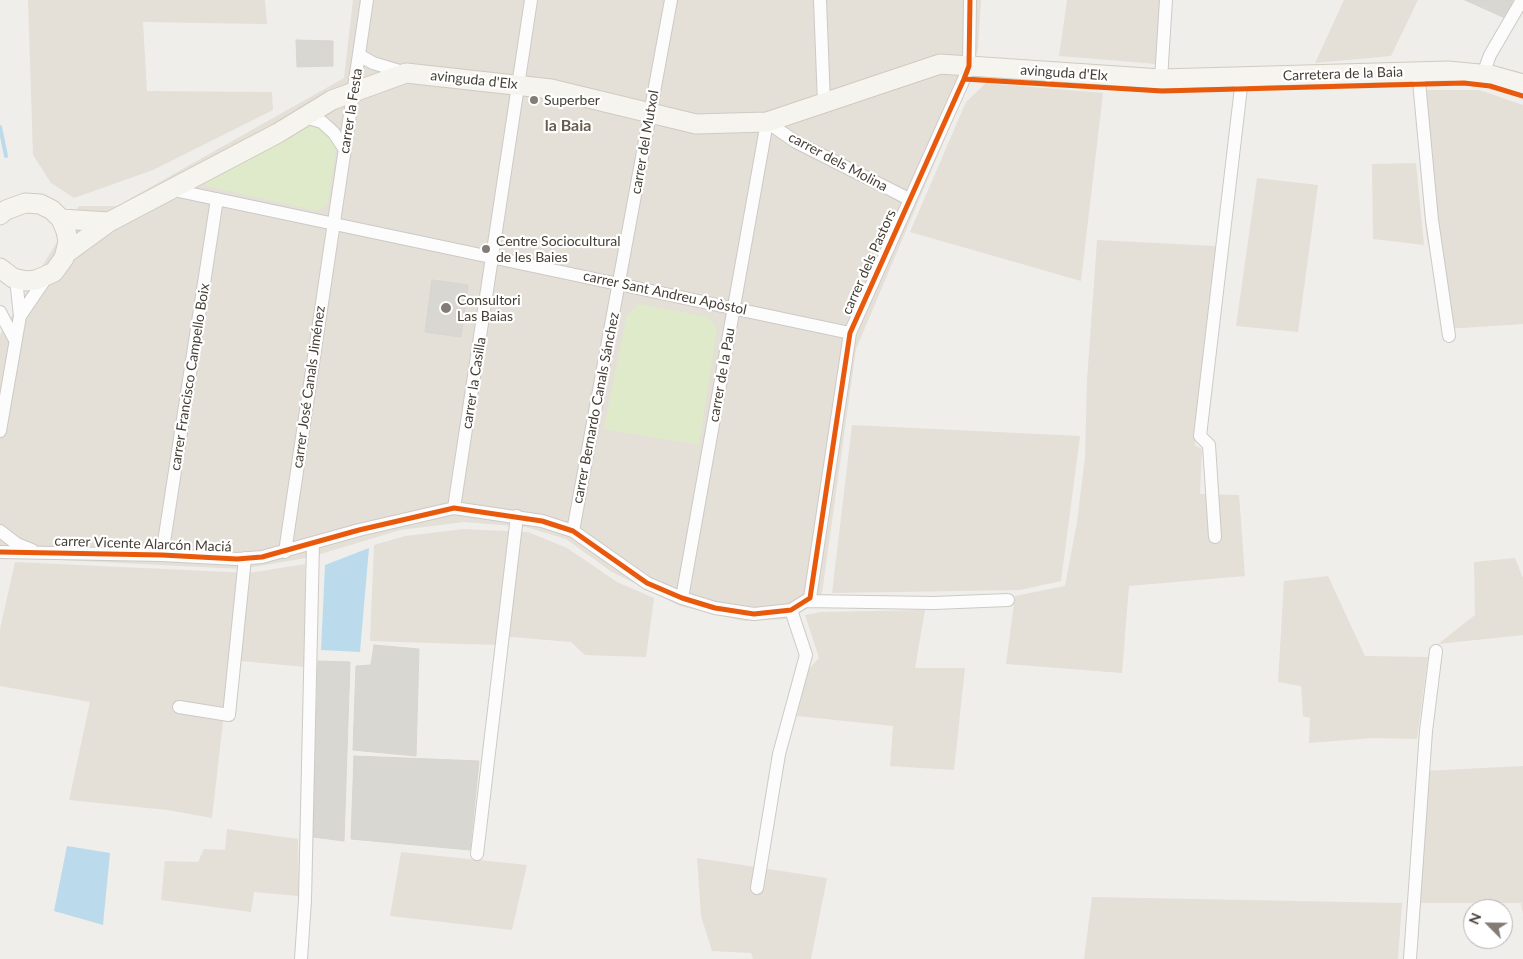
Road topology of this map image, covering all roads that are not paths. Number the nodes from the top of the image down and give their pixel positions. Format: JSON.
{"nodes":[{"id":1,"x":367,"y":0,"type":"edge"},
{"id":2,"x":531,"y":0,"type":"edge"},
{"id":3,"x":671,"y":0,"type":"edge"},
{"id":4,"x":820,"y":0,"type":"edge"},
{"id":5,"x":970,"y":0,"type":"edge"},
{"id":6,"x":1166,"y":0,"type":"edge"},
{"id":7,"x":1522,"y":0,"type":"edge"},
{"id":8,"x":359,"y":55,"type":"junction"},
{"id":9,"x":969,"y":66,"type":"junction"},
{"id":10,"x":1418,"y":71,"type":"junction"},
{"id":11,"x":406,"y":73,"type":"junction"},
{"id":12,"x":1484,"y":74,"type":"junction"},
{"id":13,"x":1161,"y":79,"type":"junction"},
{"id":14,"x":1242,"y":79,"type":"junction"},
{"id":15,"x":1523,"y":84,"type":"edge"},
{"id":16,"x":518,"y":85,"type":"junction"},
{"id":17,"x":354,"y":90,"type":"junction"},
{"id":18,"x":824,"y":103,"type":"junction"},
{"id":19,"x":651,"y":113,"type":"junction"},
{"id":20,"x":305,"y":117,"type":"junction"},
{"id":21,"x":767,"y":122,"type":"junction"},
{"id":22,"x":345,"y":150,"type":"junction"},
{"id":23,"x":169,"y":189,"type":"junction"},
{"id":24,"x":217,"y":199,"type":"junction"},
{"id":25,"x":909,"y":199,"type":"junction"},
{"id":26,"x":0,"y":215,"type":"edge"},
{"id":27,"x":61,"y":219,"type":"junction"},
{"id":28,"x":109,"y":222,"type":"junction"},
{"id":29,"x":333,"y":223,"type":"junction"},
{"id":30,"x":65,"y":254,"type":"junction"},
{"id":31,"x":493,"y":257,"type":"junction"},
{"id":32,"x":5,"y":273,"type":"edge"},
{"id":33,"x":48,"y":275,"type":"junction"},
{"id":34,"x":620,"y":284,"type":"junction"},
{"id":35,"x":734,"y":308,"type":"junction"},
{"id":36,"x":0,"y":312,"type":"edge"},
{"id":37,"x":20,"y":316,"type":"junction"},
{"id":38,"x":850,"y":333,"type":"junction"},
{"id":39,"x":1449,"y":336,"type":"dead end"},
{"id":40,"x":15,"y":340,"type":"junction"},
{"id":41,"x":0,"y":431,"type":"edge"},
{"id":42,"x":454,"y":508,"type":"junction"},
{"id":43,"x":517,"y":516,"type":"junction"},
{"id":44,"x":0,"y":531,"type":"edge"},
{"id":45,"x":573,"y":531,"type":"junction"},
{"id":46,"x":1215,"y":537,"type":"dead end"},
{"id":47,"x":313,"y":544,"type":"junction"},
{"id":48,"x":0,"y":552,"type":"edge"},
{"id":49,"x":286,"y":552,"type":"junction"},
{"id":50,"x":39,"y":553,"type":"junction"},
{"id":51,"x":162,"y":555,"type":"junction"},
{"id":52,"x":245,"y":558,"type":"junction"},
{"id":53,"x":682,"y":598,"type":"junction"},
{"id":54,"x":808,"y":599,"type":"junction"},
{"id":55,"x":1008,"y":600,"type":"dead end"},
{"id":56,"x":791,"y":610,"type":"junction"},
{"id":57,"x":1436,"y":651,"type":"dead end"},
{"id":58,"x":179,"y":707,"type":"dead end"},
{"id":59,"x":477,"y":854,"type":"dead end"},
{"id":60,"x":758,"y":888,"type":"dead end"},
{"id":61,"x":301,"y":959,"type":"edge"},
{"id":62,"x":1410,"y":959,"type":"edge"}],
"edges":[{"from":1,"to":8,"type":"street","name":"carrer la Festa"},
{"from":2,"to":16,"type":"street","name":"carrer la Casilla"},
{"from":3,"to":19,"type":"street","name":"carrer del Mutxol"},
{"from":4,"to":18,"type":"street"},
{"from":5,"to":9,"type":"street"},
{"from":6,"to":13,"type":"street"},
{"from":7,"to":12,"type":"street"},
{"from":8,"to":11,"type":"street"},
{"from":8,"to":17,"type":"street","name":"carrer la Festa"},
{"from":9,"to":13,"type":"main road","name":"avinguda d'Elx"},
{"from":9,"to":18,"type":"main road","name":"avinguda d'Elx"},
{"from":9,"to":25,"type":"street","name":"carrer dels Pastors"},
{"from":10,"to":12,"type":"main road","name":"Carretera de la Baia"},
{"from":10,"to":14,"type":"main road","name":"Carretera de la Baia"},
{"from":10,"to":39,"type":"street"},
{"from":11,"to":16,"type":"main road","name":"avinguda d'Elx"},
{"from":11,"to":17,"type":"main road","name":"avinguda d'Elx"},
{"from":12,"to":15,"type":"main road","name":"Carretera de la Baia"},
{"from":13,"to":14,"type":"main road","name":"Carretera de la Baia"},
{"from":14,"to":46,"type":"street"},
{"from":16,"to":19,"type":"main road","name":"avinguda d'Elx"},
{"from":16,"to":31,"type":"street","name":"carrer la Casilla"},
{"from":17,"to":20,"type":"main road","name":"avinguda d'Elx"},
{"from":17,"to":22,"type":"street","name":"carrer la Festa"},
{"from":18,"to":21,"type":"main road","name":"avinguda d'Elx"},
{"from":19,"to":21,"type":"main road","name":"avinguda d'Elx"},
{"from":19,"to":34,"type":"street","name":"carrer del Mutxol"},
{"from":20,"to":22,"type":"street"},
{"from":20,"to":23,"type":"main road","name":"avinguda d'Elx"},
{"from":21,"to":25,"type":"street","name":"carrer dels Molina"},
{"from":21,"to":35,"type":"street","name":"carrer de la Pau"},
{"from":22,"to":29,"type":"street","name":"carrer la Festa"},
{"from":23,"to":24,"type":"street","name":"carrer Sant Andreu Apòstol"},
{"from":23,"to":28,"type":"main road","name":"avinguda d'Elx"},
{"from":24,"to":29,"type":"street","name":"carrer Sant Andreu Apòstol"},
{"from":24,"to":51,"type":"street","name":"carrer Francisco Campello Boix"},
{"from":25,"to":38,"type":"street","name":"carrer dels Pastors"},
{"from":26,"to":27,"type":"main road"},
{"from":27,"to":28,"type":"main road"},
{"from":27,"to":30,"type":"main road"},
{"from":28,"to":30,"type":"main road","name":"avinguda d'Elx"},
{"from":29,"to":31,"type":"street","name":"carrer Sant Andreu Apòstol"},
{"from":29,"to":49,"type":"street","name":"carrer José Canals Jiménez"},
{"from":30,"to":33,"type":"main road","name":"avinguda d'Elx"},
{"from":31,"to":34,"type":"street","name":"carrer Sant Andreu Apòstol"},
{"from":31,"to":42,"type":"street","name":"carrer la Casilla"},
{"from":32,"to":33,"type":"main road"},
{"from":32,"to":37,"type":"street"},
{"from":33,"to":37,"type":"street"},
{"from":34,"to":35,"type":"street","name":"carrer Sant Andreu Apòstol"},
{"from":34,"to":45,"type":"street","name":"carrer Bernardo Canals Sánchez"},
{"from":35,"to":38,"type":"street","name":"carrer Sant Andreu Apòstol"},
{"from":35,"to":53,"type":"street","name":"carrer de la Pau"},
{"from":36,"to":40,"type":"street"},
{"from":37,"to":40,"type":"street"},
{"from":38,"to":54,"type":"street","name":"carrer dels Pastors"},
{"from":40,"to":41,"type":"street"},
{"from":42,"to":43,"type":"street"},
{"from":42,"to":47,"type":"street","name":"carrer Vicente Alarcón Maciá"},
{"from":43,"to":45,"type":"street"},
{"from":43,"to":59,"type":"street"},
{"from":44,"to":50,"type":"street"},
{"from":45,"to":53,"type":"street"},
{"from":47,"to":49,"type":"street","name":"carrer Vicente Alarcón Maciá"},
{"from":47,"to":61,"type":"street"},
{"from":48,"to":50,"type":"street","name":"carrer Vicente Alarcón Maciá"},
{"from":49,"to":52,"type":"street","name":"carrer Vicente Alarcón Maciá"},
{"from":50,"to":51,"type":"street","name":"carrer Vicente Alarcón Maciá"},
{"from":51,"to":52,"type":"street","name":"carrer Vicente Alarcón Maciá"},
{"from":52,"to":58,"type":"street"},
{"from":53,"to":56,"type":"street"},
{"from":54,"to":55,"type":"street"},
{"from":54,"to":56,"type":"street"},
{"from":56,"to":60,"type":"street"},
{"from":57,"to":62,"type":"street"}]}
